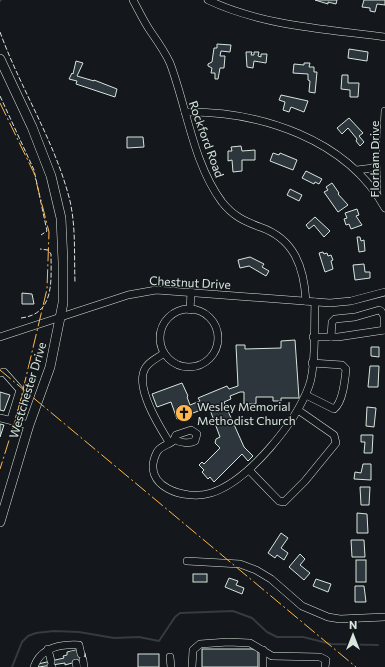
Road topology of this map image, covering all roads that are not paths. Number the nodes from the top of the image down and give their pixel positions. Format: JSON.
{"nodes":[{"id":1,"x":133,"y":0,"type":"edge"},
{"id":2,"x":208,"y":0,"type":"edge"},
{"id":3,"x":385,"y":37,"type":"edge"},
{"id":4,"x":0,"y":59,"type":"edge"},
{"id":5,"x":385,"y":111,"type":"edge"},
{"id":6,"x":185,"y":112,"type":"junction"},
{"id":7,"x":384,"y":158,"type":"junction"},
{"id":8,"x":357,"y":170,"type":"junction"},
{"id":9,"x":385,"y":207,"type":"edge"},
{"id":10,"x":191,"y":292,"type":"junction"},
{"id":11,"x":385,"y":292,"type":"edge"},
{"id":12,"x":306,"y":302,"type":"junction"},
{"id":13,"x":315,"y":302,"type":"junction"},
{"id":14,"x":190,"y":310,"type":"junction"},
{"id":15,"x":60,"y":318,"type":"junction"},
{"id":16,"x":385,"y":330,"type":"edge"},
{"id":17,"x":0,"y":337,"type":"edge"},
{"id":18,"x":313,"y":337,"type":"junction"},
{"id":19,"x":331,"y":337,"type":"junction"},
{"id":20,"x":164,"y":353,"type":"junction"},
{"id":21,"x":312,"y":363,"type":"junction"},
{"id":22,"x":0,"y":373,"type":"edge"},
{"id":23,"x":306,"y":395,"type":"junction"},
{"id":24,"x":298,"y":410,"type":"junction"},
{"id":25,"x":0,"y":418,"type":"edge"},
{"id":26,"x":10,"y":419,"type":"junction"},
{"id":27,"x":30,"y":425,"type":"junction"},
{"id":28,"x":249,"y":470,"type":"junction"},
{"id":29,"x":3,"y":500,"type":"edge"},
{"id":30,"x":0,"y":522,"type":"edge"},
{"id":31,"x":187,"y":561,"type":"dead end"},
{"id":32,"x":385,"y":618,"type":"edge"},
{"id":33,"x":48,"y":649,"type":"junction"},
{"id":34,"x":263,"y":650,"type":"junction"},
{"id":35,"x":170,"y":657,"type":"dead end"},
{"id":36,"x":78,"y":663,"type":"edge"},
{"id":37,"x":51,"y":665,"type":"edge"},
{"id":38,"x":34,"y":667,"type":"edge"},
{"id":39,"x":170,"y":667,"type":"edge"},
{"id":40,"x":192,"y":667,"type":"edge"},
{"id":41,"x":263,"y":667,"type":"edge"},
{"id":42,"x":325,"y":667,"type":"edge"}],
"edges":[{"from":1,"to":6,"type":"street","name":"Rockford Road"},
{"from":2,"to":3,"type":"street"},
{"from":4,"to":15,"type":"main road","name":"Westchester Drive"},
{"from":5,"to":7,"type":"street","name":"Florham Drive"},
{"from":6,"to":8,"type":"street"},
{"from":6,"to":12,"type":"street","name":"Rockford Road"},
{"from":7,"to":8,"type":"street"},
{"from":7,"to":9,"type":"street","name":"Florham Drive"},
{"from":8,"to":9,"type":"street"},
{"from":10,"to":12,"type":"street","name":"Chestnut Drive"},
{"from":10,"to":14,"type":"street"},
{"from":10,"to":15,"type":"street","name":"Chestnut Drive"},
{"from":11,"to":13,"type":"street","name":"Chestnut Drive"},
{"from":12,"to":13,"type":"street","name":"Chestnut Drive"},
{"from":13,"to":18,"type":"street"},
{"from":14,"to":20,"type":"street"},
{"from":14,"to":20,"type":"street"},
{"from":15,"to":17,"type":"street","name":"Chestnut Drive"},
{"from":15,"to":27,"type":"main road","name":"Westchester Drive"},
{"from":16,"to":19,"type":"street"},
{"from":16,"to":19,"type":"street"},
{"from":18,"to":19,"type":"street"},
{"from":18,"to":21,"type":"street"},
{"from":20,"to":28,"type":"street"},
{"from":21,"to":23,"type":"street"},
{"from":21,"to":23,"type":"street"},
{"from":22,"to":26,"type":"street"},
{"from":23,"to":24,"type":"street"},
{"from":24,"to":28,"type":"street"},
{"from":24,"to":28,"type":"street"},
{"from":25,"to":26,"type":"street"},
{"from":26,"to":27,"type":"street"},
{"from":27,"to":29,"type":"main road","name":"Westchester Drive"},
{"from":29,"to":30,"type":"main road","name":"Westchester Drive"},
{"from":31,"to":32,"type":"street"},
{"from":33,"to":36,"type":"street"},
{"from":33,"to":37,"type":"street"},
{"from":33,"to":38,"type":"street"},
{"from":34,"to":40,"type":"street"},
{"from":34,"to":41,"type":"street"},
{"from":34,"to":42,"type":"street"},
{"from":35,"to":39,"type":"street"}]}
